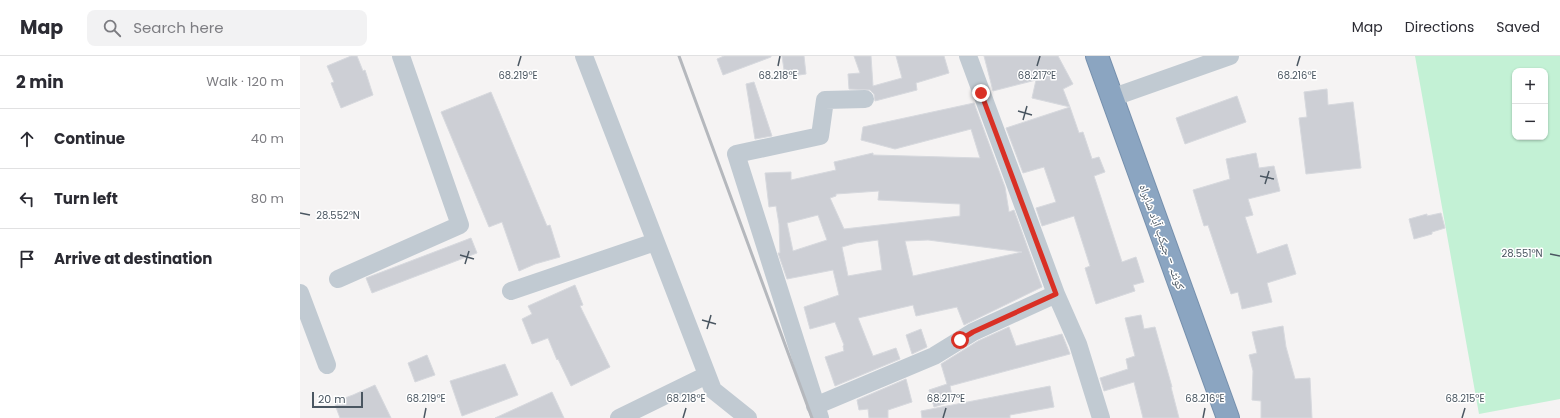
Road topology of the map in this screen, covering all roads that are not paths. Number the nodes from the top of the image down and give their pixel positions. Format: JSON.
{"nodes":[{"id":1,"x":401,"y":56,"type":"edge"},
{"id":2,"x":584,"y":56,"type":"edge"},
{"id":3,"x":968,"y":56,"type":"edge"},
{"id":4,"x":1097,"y":56,"type":"edge"},
{"id":5,"x":1230,"y":56,"type":"edge"},
{"id":6,"x":1111,"y":98,"type":"junction"},
{"id":7,"x":865,"y":99,"type":"dead end"},
{"id":8,"x":655,"y":242,"type":"junction"},
{"id":9,"x":338,"y":279,"type":"dead end"},
{"id":10,"x":511,"y":291,"type":"dead end"},
{"id":11,"x":300,"y":293,"type":"edge"},
{"id":12,"x":1056,"y":294,"type":"junction"},
{"id":13,"x":327,"y":365,"type":"dead end"},
{"id":14,"x":707,"y":375,"type":"junction"},
{"id":15,"x":817,"y":412,"type":"edge"},
{"id":16,"x":744,"y":417,"type":"edge"},
{"id":17,"x":619,"y":418,"type":"edge"},
{"id":18,"x":1101,"y":418,"type":"edge"},
{"id":19,"x":1228,"y":418,"type":"edge"}],
"edges":[{"from":1,"to":9,"type":"street"},
{"from":2,"to":8,"type":"street"},
{"from":3,"to":12,"type":"street"},
{"from":4,"to":6,"type":"highway","name":"کوئٹہ - جیکب آباد شاہراہ"},
{"from":5,"to":6,"type":"street"},
{"from":6,"to":19,"type":"highway","name":"کوئٹہ - جیکب آباد شاہراہ"},
{"from":7,"to":15,"type":"street"},
{"from":8,"to":10,"type":"street"},
{"from":8,"to":14,"type":"street"},
{"from":11,"to":13,"type":"street"},
{"from":12,"to":15,"type":"street"},
{"from":12,"to":18,"type":"street"},
{"from":14,"to":16,"type":"street"},
{"from":14,"to":17,"type":"street"}]}
